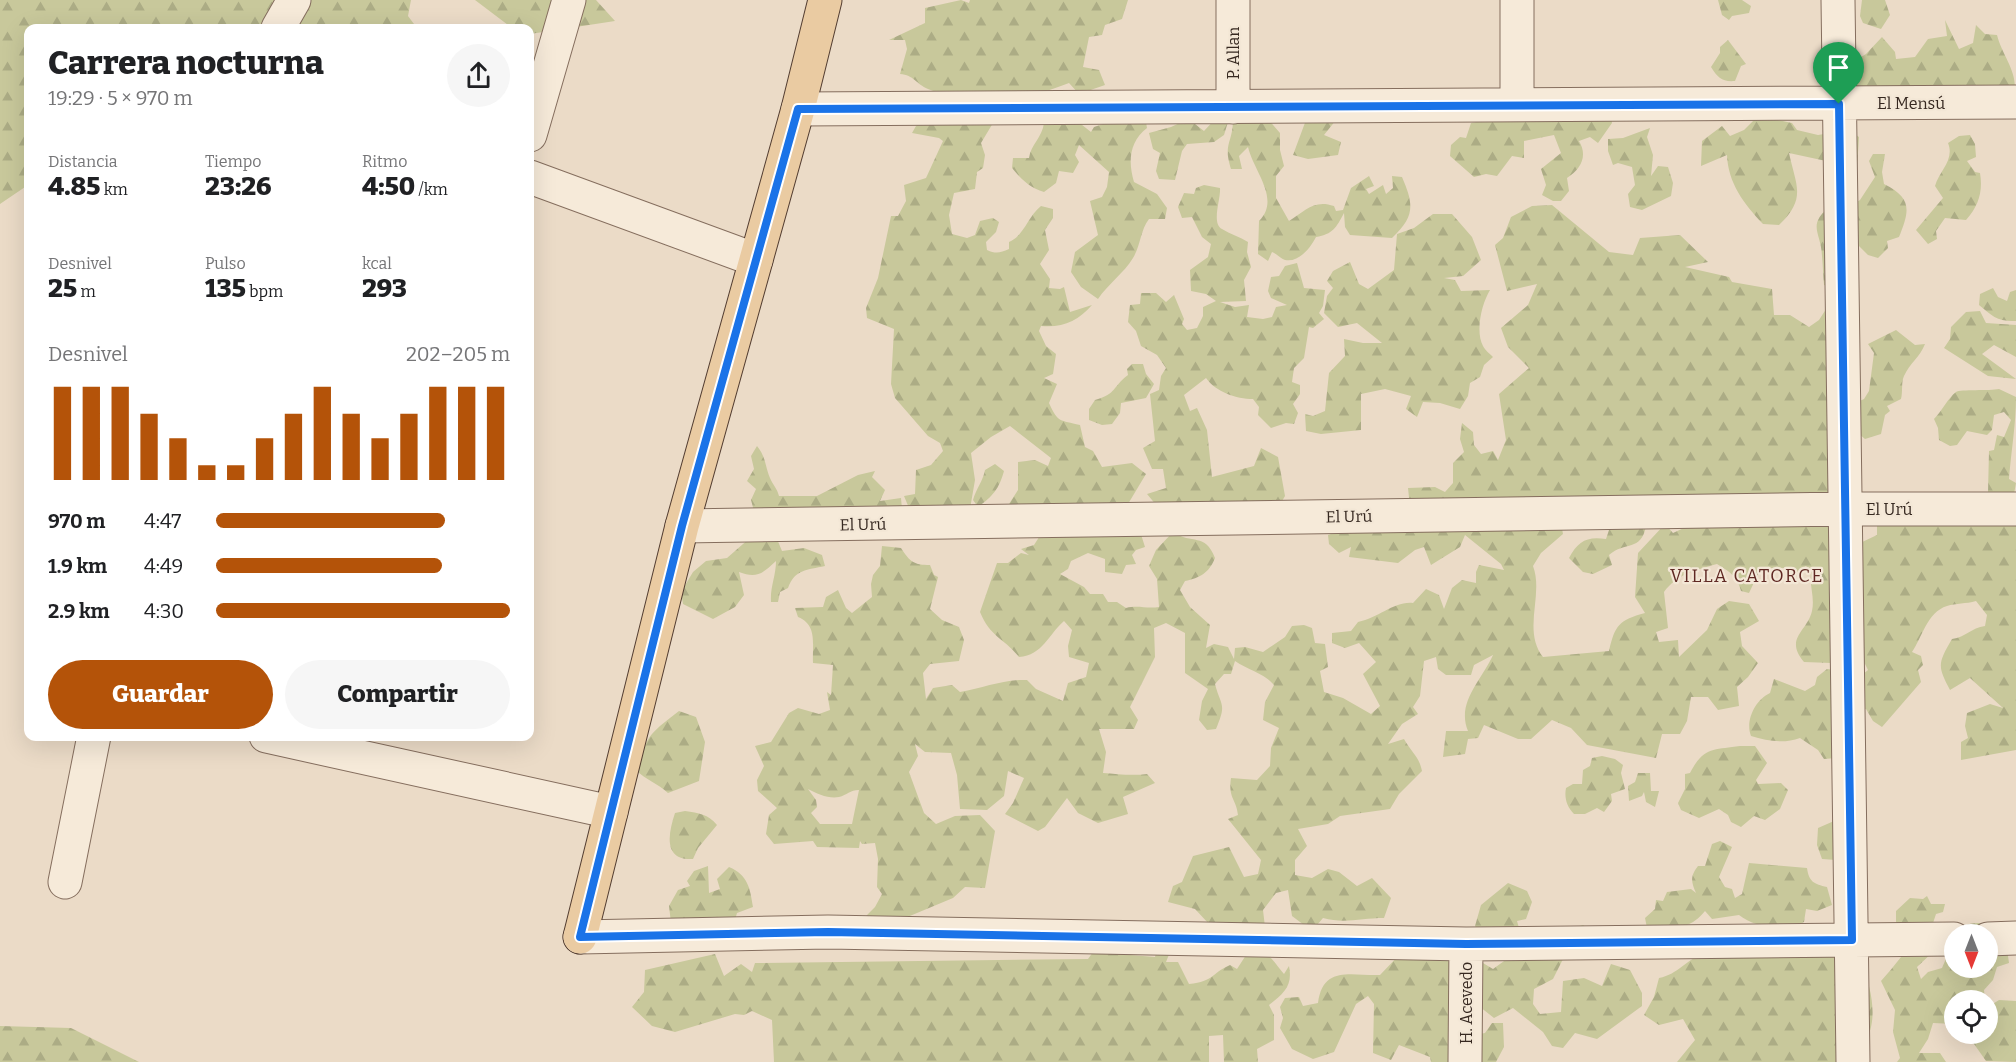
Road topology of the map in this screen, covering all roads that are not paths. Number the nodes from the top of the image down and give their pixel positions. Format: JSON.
{"nodes":[{"id":1,"x":294,"y":0,"type":"edge"},
{"id":2,"x":568,"y":0,"type":"edge"},
{"id":3,"x":825,"y":0,"type":"edge"},
{"id":4,"x":1233,"y":0,"type":"edge"},
{"id":5,"x":1517,"y":0,"type":"edge"},
{"id":6,"x":1838,"y":0,"type":"edge"},
{"id":7,"x":280,"y":24,"type":"edge"},
{"id":8,"x":2016,"y":102,"type":"edge"},
{"id":9,"x":1839,"y":104,"type":"junction"},
{"id":10,"x":1516,"y":105,"type":"junction"},
{"id":11,"x":1233,"y":107,"type":"junction"},
{"id":12,"x":798,"y":109,"type":"junction"},
{"id":13,"x":534,"y":121,"type":"edge"},
{"id":14,"x":534,"y":178,"type":"edge"},
{"id":15,"x":756,"y":260,"type":"junction"},
{"id":16,"x":1845,"y":509,"type":"junction"},
{"id":17,"x":2016,"y":509,"type":"edge"},
{"id":18,"x":682,"y":526,"type":"junction"},
{"id":19,"x":93,"y":741,"type":"edge"},
{"id":20,"x":289,"y":741,"type":"edge"},
{"id":21,"x":611,"y":812,"type":"junction"},
{"id":22,"x":65,"y":882,"type":"dead end"},
{"id":23,"x":580,"y":937,"type":"joint"},
{"id":24,"x":2016,"y":938,"type":"edge"},
{"id":25,"x":1944,"y":939,"type":"edge"},
{"id":26,"x":1998,"y":939,"type":"edge"},
{"id":27,"x":1852,"y":940,"type":"junction"},
{"id":28,"x":1466,"y":944,"type":"junction"},
{"id":29,"x":1465,"y":1062,"type":"edge"},
{"id":30,"x":1853,"y":1062,"type":"edge"}],
"edges":[{"from":1,"to":7,"type":"street"},
{"from":2,"to":13,"type":"street"},
{"from":3,"to":12,"type":"main road"},
{"from":4,"to":11,"type":"street","name":"P. Allan"},
{"from":5,"to":10,"type":"street"},
{"from":6,"to":9,"type":"street"},
{"from":8,"to":9,"type":"street","name":"El Mensú"},
{"from":9,"to":10,"type":"street","name":"El Mensú"},
{"from":9,"to":16,"type":"street"},
{"from":10,"to":11,"type":"street","name":"El Mensú"},
{"from":11,"to":12,"type":"street","name":"El Mensú"},
{"from":12,"to":15,"type":"main road"},
{"from":14,"to":15,"type":"street"},
{"from":15,"to":18,"type":"main road"},
{"from":16,"to":17,"type":"street","name":"El Urú"},
{"from":16,"to":18,"type":"street","name":"El Urú"},
{"from":16,"to":27,"type":"street"},
{"from":18,"to":21,"type":"main road"},
{"from":19,"to":22,"type":"street"},
{"from":20,"to":21,"type":"street"},
{"from":21,"to":23,"type":"main road"},
{"from":23,"to":28,"type":"street"},
{"from":24,"to":26,"type":"street"},
{"from":25,"to":27,"type":"street"},
{"from":27,"to":28,"type":"street"},
{"from":27,"to":30,"type":"street"},
{"from":28,"to":29,"type":"street","name":"H. Acevedo"}]}
